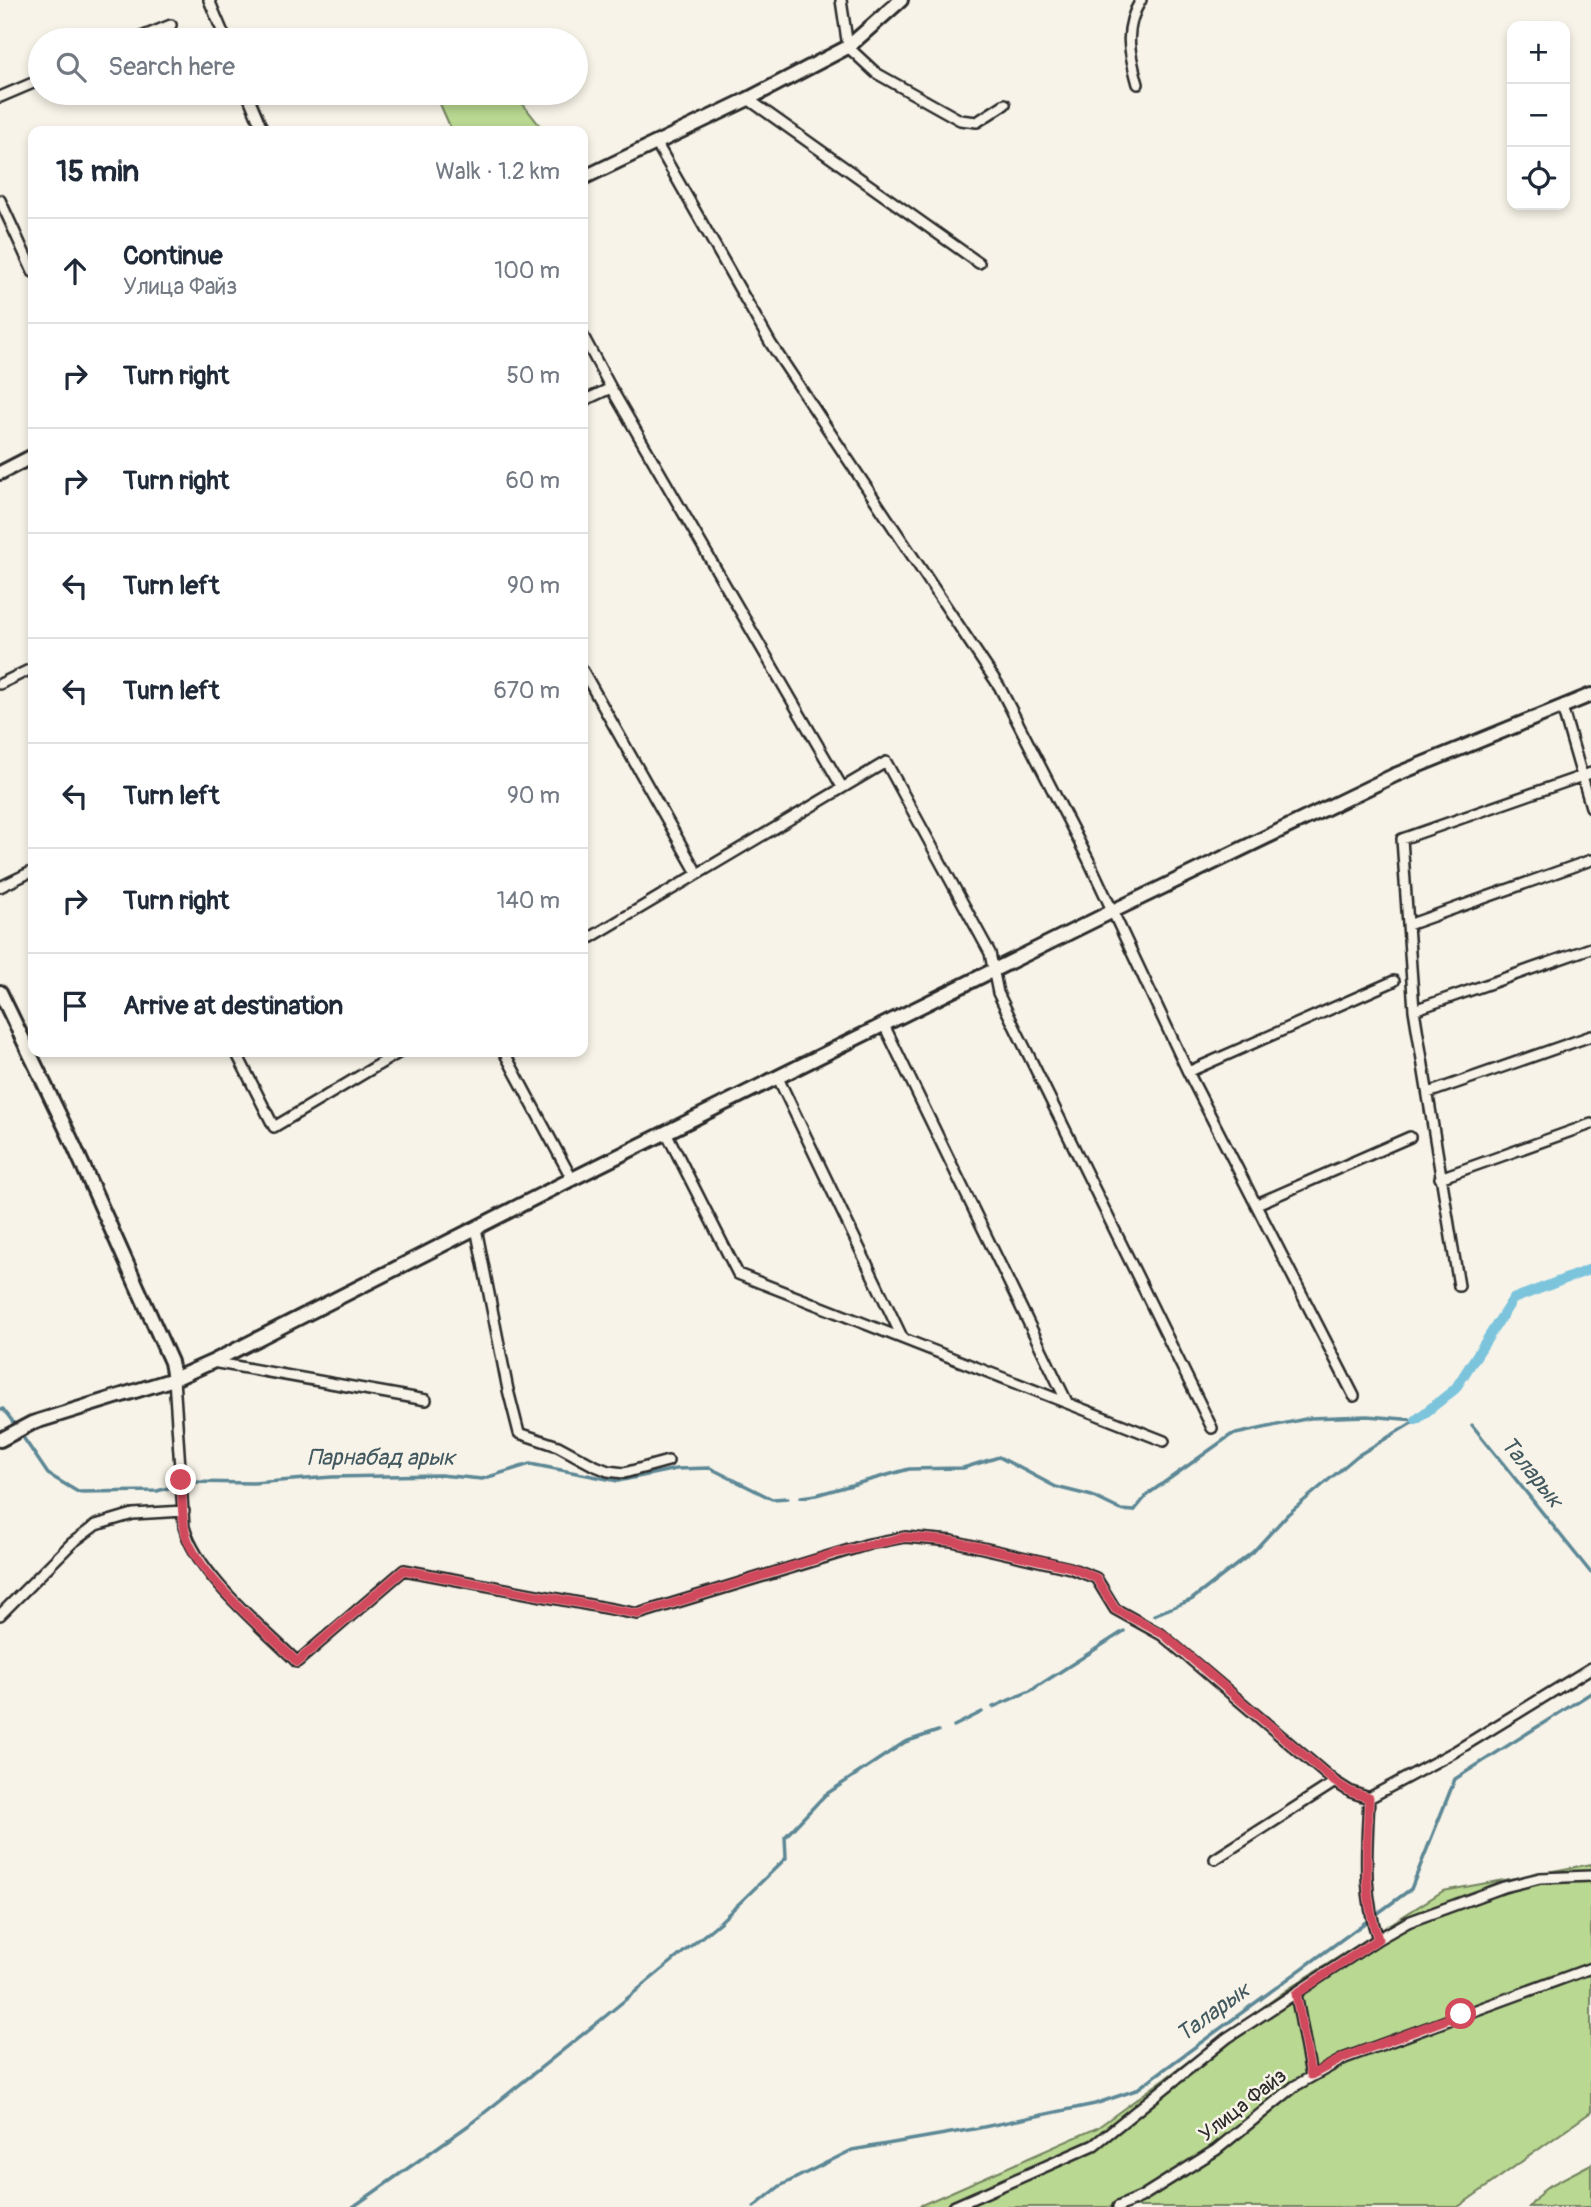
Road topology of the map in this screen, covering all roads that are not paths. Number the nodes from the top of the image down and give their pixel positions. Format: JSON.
{"nodes":[{"id":1,"x":209,"y":0,"type":"edge"},
{"id":2,"x":841,"y":0,"type":"edge"},
{"id":3,"x":901,"y":0,"type":"edge"},
{"id":4,"x":1141,"y":0,"type":"edge"},
{"id":5,"x":171,"y":25,"type":"dead end"},
{"id":6,"x":164,"y":28,"type":"edge"},
{"id":7,"x":221,"y":28,"type":"edge"},
{"id":8,"x":848,"y":47,"type":"junction"},
{"id":9,"x":1138,"y":84,"type":"dead end"},
{"id":10,"x":28,"y":85,"type":"edge"},
{"id":11,"x":0,"y":97,"type":"edge"},
{"id":12,"x":748,"y":99,"type":"junction"},
{"id":13,"x":1005,"y":104,"type":"dead end"},
{"id":14,"x":252,"y":105,"type":"edge"},
{"id":15,"x":261,"y":126,"type":"edge"},
{"id":16,"x":657,"y":144,"type":"junction"},
{"id":17,"x":588,"y":176,"type":"edge"},
{"id":18,"x":0,"y":200,"type":"edge"},
{"id":19,"x":28,"y":261,"type":"edge"},
{"id":20,"x":978,"y":263,"type":"dead end"},
{"id":21,"x":588,"y":345,"type":"edge"},
{"id":22,"x":611,"y":388,"type":"junction"},
{"id":23,"x":588,"y":399,"type":"edge"},
{"id":24,"x":28,"y":459,"type":"edge"},
{"id":25,"x":0,"y":473,"type":"edge"},
{"id":26,"x":28,"y":670,"type":"edge"},
{"id":27,"x":588,"y":680,"type":"edge"},
{"id":28,"x":0,"y":684,"type":"edge"},
{"id":29,"x":1591,"y":695,"type":"edge"},
{"id":30,"x":1562,"y":707,"type":"junction"},
{"id":31,"x":1586,"y":774,"type":"edge"},
{"id":32,"x":842,"y":787,"type":"junction"},
{"id":33,"x":1591,"y":807,"type":"edge"},
{"id":34,"x":1591,"y":860,"type":"edge"},
{"id":35,"x":28,"y":873,"type":"edge"},
{"id":36,"x":697,"y":873,"type":"junction"},
{"id":37,"x":0,"y":887,"type":"edge"},
{"id":38,"x":1113,"y":911,"type":"junction"},
{"id":39,"x":1408,"y":925,"type":"junction"},
{"id":40,"x":588,"y":939,"type":"edge"},
{"id":41,"x":1591,"y":948,"type":"edge"},
{"id":42,"x":993,"y":971,"type":"junction"},
{"id":43,"x":1394,"y":981,"type":"dead end"},
{"id":44,"x":0,"y":992,"type":"edge"},
{"id":45,"x":1414,"y":1010,"type":"junction"},
{"id":46,"x":884,"y":1025,"type":"junction"},
{"id":47,"x":1591,"y":1036,"type":"edge"},
{"id":48,"x":28,"y":1050,"type":"edge"},
{"id":49,"x":31,"y":1057,"type":"edge"},
{"id":50,"x":239,"y":1057,"type":"edge"},
{"id":51,"x":392,"y":1057,"type":"edge"},
{"id":52,"x":507,"y":1057,"type":"edge"},
{"id":53,"x":1188,"y":1072,"type":"junction"},
{"id":54,"x":779,"y":1079,"type":"junction"},
{"id":55,"x":1428,"y":1093,"type":"junction"},
{"id":56,"x":1591,"y":1124,"type":"edge"},
{"id":57,"x":667,"y":1134,"type":"junction"},
{"id":58,"x":1410,"y":1137,"type":"dead end"},
{"id":59,"x":1440,"y":1178,"type":"junction"},
{"id":60,"x":572,"y":1179,"type":"junction"},
{"id":61,"x":1257,"y":1204,"type":"junction"},
{"id":62,"x":476,"y":1228,"type":"junction"},
{"id":63,"x":1459,"y":1286,"type":"dead end"},
{"id":64,"x":902,"y":1337,"type":"junction"},
{"id":65,"x":212,"y":1362,"type":"junction"},
{"id":66,"x":174,"y":1379,"type":"junction"},
{"id":67,"x":1354,"y":1396,"type":"dead end"},
{"id":68,"x":426,"y":1400,"type":"dead end"},
{"id":69,"x":1067,"y":1402,"type":"junction"},
{"id":70,"x":1212,"y":1428,"type":"dead end"},
{"id":71,"x":3,"y":1438,"type":"edge"},
{"id":72,"x":1164,"y":1441,"type":"dead end"},
{"id":73,"x":668,"y":1461,"type":"dead end"},
{"id":74,"x":184,"y":1511,"type":"junction"},
{"id":75,"x":0,"y":1615,"type":"edge"},
{"id":76,"x":1591,"y":1668,"type":"edge"},
{"id":77,"x":1335,"y":1782,"type":"junction"},
{"id":78,"x":1369,"y":1798,"type":"junction"},
{"id":79,"x":1215,"y":1859,"type":"dead end"},
{"id":80,"x":1591,"y":1876,"type":"edge"},
{"id":81,"x":1378,"y":1939,"type":"junction"},
{"id":82,"x":1591,"y":1968,"type":"edge"},
{"id":83,"x":1296,"y":1994,"type":"junction"},
{"id":84,"x":1311,"y":2075,"type":"junction"},
{"id":85,"x":953,"y":2207,"type":"edge"},
{"id":86,"x":1118,"y":2207,"type":"edge"}],
"edges":[{"from":1,"to":7,"type":"street"},
{"from":2,"to":8,"type":"street"},
{"from":3,"to":8,"type":"street"},
{"from":4,"to":9,"type":"street"},
{"from":5,"to":6,"type":"street"},
{"from":8,"to":12,"type":"street"},
{"from":8,"to":13,"type":"street"},
{"from":10,"to":11,"type":"street"},
{"from":12,"to":16,"type":"street"},
{"from":12,"to":20,"type":"street"},
{"from":14,"to":15,"type":"street"},
{"from":16,"to":17,"type":"street"},
{"from":16,"to":38,"type":"street"},
{"from":18,"to":19,"type":"street"},
{"from":21,"to":22,"type":"street"},
{"from":22,"to":23,"type":"street"},
{"from":22,"to":32,"type":"street"},
{"from":24,"to":25,"type":"street"},
{"from":26,"to":28,"type":"street"},
{"from":27,"to":36,"type":"street"},
{"from":29,"to":30,"type":"street"},
{"from":30,"to":31,"type":"street"},
{"from":30,"to":38,"type":"street"},
{"from":31,"to":33,"type":"street"},
{"from":31,"to":39,"type":"street"},
{"from":32,"to":36,"type":"street"},
{"from":32,"to":42,"type":"street"},
{"from":34,"to":39,"type":"street"},
{"from":35,"to":37,"type":"street"},
{"from":36,"to":40,"type":"street"},
{"from":38,"to":42,"type":"street"},
{"from":38,"to":53,"type":"street"},
{"from":39,"to":45,"type":"street"},
{"from":41,"to":45,"type":"street"},
{"from":42,"to":46,"type":"street"},
{"from":42,"to":70,"type":"street"},
{"from":43,"to":53,"type":"street"},
{"from":44,"to":48,"type":"street"},
{"from":45,"to":55,"type":"street"},
{"from":46,"to":54,"type":"street"},
{"from":46,"to":69,"type":"street"},
{"from":47,"to":55,"type":"street"},
{"from":49,"to":66,"type":"street"},
{"from":50,"to":51,"type":"street"},
{"from":52,"to":60,"type":"street"},
{"from":53,"to":61,"type":"street"},
{"from":54,"to":57,"type":"street"},
{"from":54,"to":64,"type":"street"},
{"from":55,"to":59,"type":"street"},
{"from":56,"to":59,"type":"street"},
{"from":57,"to":60,"type":"street"},
{"from":57,"to":64,"type":"street"},
{"from":58,"to":61,"type":"street"},
{"from":59,"to":63,"type":"street"},
{"from":60,"to":62,"type":"street"},
{"from":61,"to":67,"type":"street"},
{"from":62,"to":65,"type":"street"},
{"from":62,"to":73,"type":"street"},
{"from":64,"to":69,"type":"street"},
{"from":65,"to":66,"type":"street"},
{"from":65,"to":68,"type":"street"},
{"from":66,"to":71,"type":"street"},
{"from":66,"to":74,"type":"street"},
{"from":69,"to":72,"type":"street"},
{"from":74,"to":75,"type":"street"},
{"from":74,"to":77,"type":"street"},
{"from":76,"to":78,"type":"street"},
{"from":77,"to":78,"type":"street"},
{"from":77,"to":79,"type":"street"},
{"from":78,"to":81,"type":"street"},
{"from":80,"to":81,"type":"street"},
{"from":81,"to":83,"type":"street"},
{"from":82,"to":84,"type":"street","name":"Улица Файз"},
{"from":83,"to":84,"type":"street"},
{"from":83,"to":85,"type":"street"},
{"from":84,"to":86,"type":"street","name":"Улица Файз"}]}
